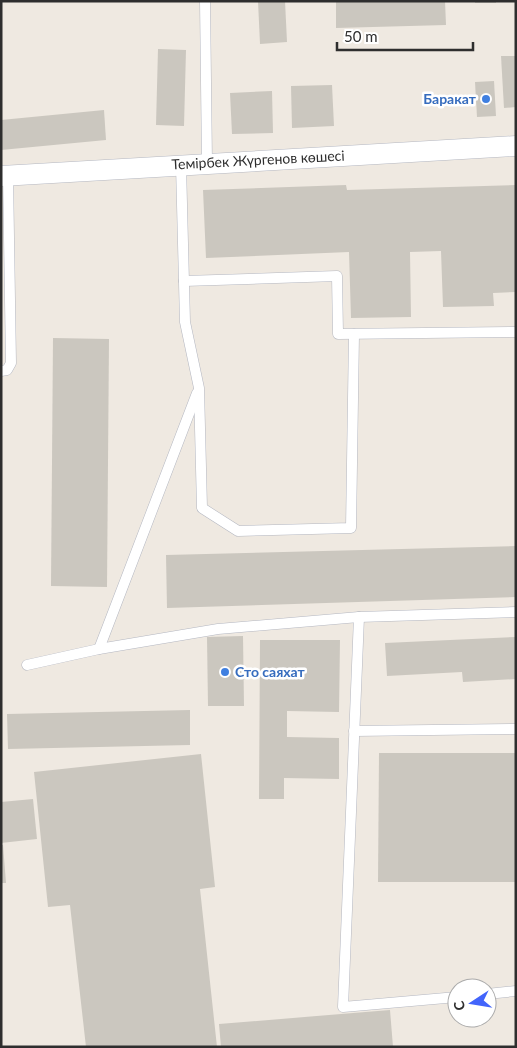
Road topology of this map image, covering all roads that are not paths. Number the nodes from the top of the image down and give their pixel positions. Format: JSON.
{"nodes":[{"id":1,"x":205,"y":1,"type":"edge"},
{"id":2,"x":516,"y":146,"type":"edge"},
{"id":3,"x":207,"y":163,"type":"junction"},
{"id":4,"x":181,"y":165,"type":"junction"},
{"id":5,"x":5,"y":175,"type":"edge"},
{"id":6,"x":184,"y":281,"type":"junction"},
{"id":7,"x":516,"y":332,"type":"edge"},
{"id":8,"x":354,"y":334,"type":"junction"},
{"id":9,"x":1,"y":371,"type":"edge"},
{"id":10,"x":199,"y":388,"type":"junction"},
{"id":11,"x":516,"y":612,"type":"edge"},
{"id":12,"x":359,"y":618,"type":"junction"},
{"id":13,"x":99,"y":649,"type":"junction"},
{"id":14,"x":27,"y":665,"type":"dead end"},
{"id":15,"x":516,"y":730,"type":"edge"},
{"id":16,"x":354,"y":731,"type":"junction"},
{"id":17,"x":516,"y":992,"type":"edge"},
{"id":18,"x":497,"y":993,"type":"edge"},
{"id":19,"x":447,"y":998,"type":"edge"}],
"edges":[{"from":1,"to":3,"type":"lane"},
{"from":2,"to":3,"type":"street","name":"Темірбек Жүргенов көшесі"},
{"from":3,"to":4,"type":"street","name":"Темірбек Жүргенов көшесі"},
{"from":4,"to":5,"type":"street","name":"Темірбек Жүргенов көшесі"},
{"from":4,"to":6,"type":"lane"},
{"from":5,"to":9,"type":"lane"},
{"from":6,"to":8,"type":"lane"},
{"from":6,"to":10,"type":"lane"},
{"from":7,"to":8,"type":"lane"},
{"from":8,"to":10,"type":"lane"},
{"from":10,"to":13,"type":"lane"},
{"from":11,"to":12,"type":"lane"},
{"from":12,"to":13,"type":"lane"},
{"from":12,"to":16,"type":"lane"},
{"from":13,"to":14,"type":"lane"},
{"from":15,"to":16,"type":"lane"},
{"from":16,"to":19,"type":"lane"},
{"from":17,"to":18,"type":"lane"}]}
